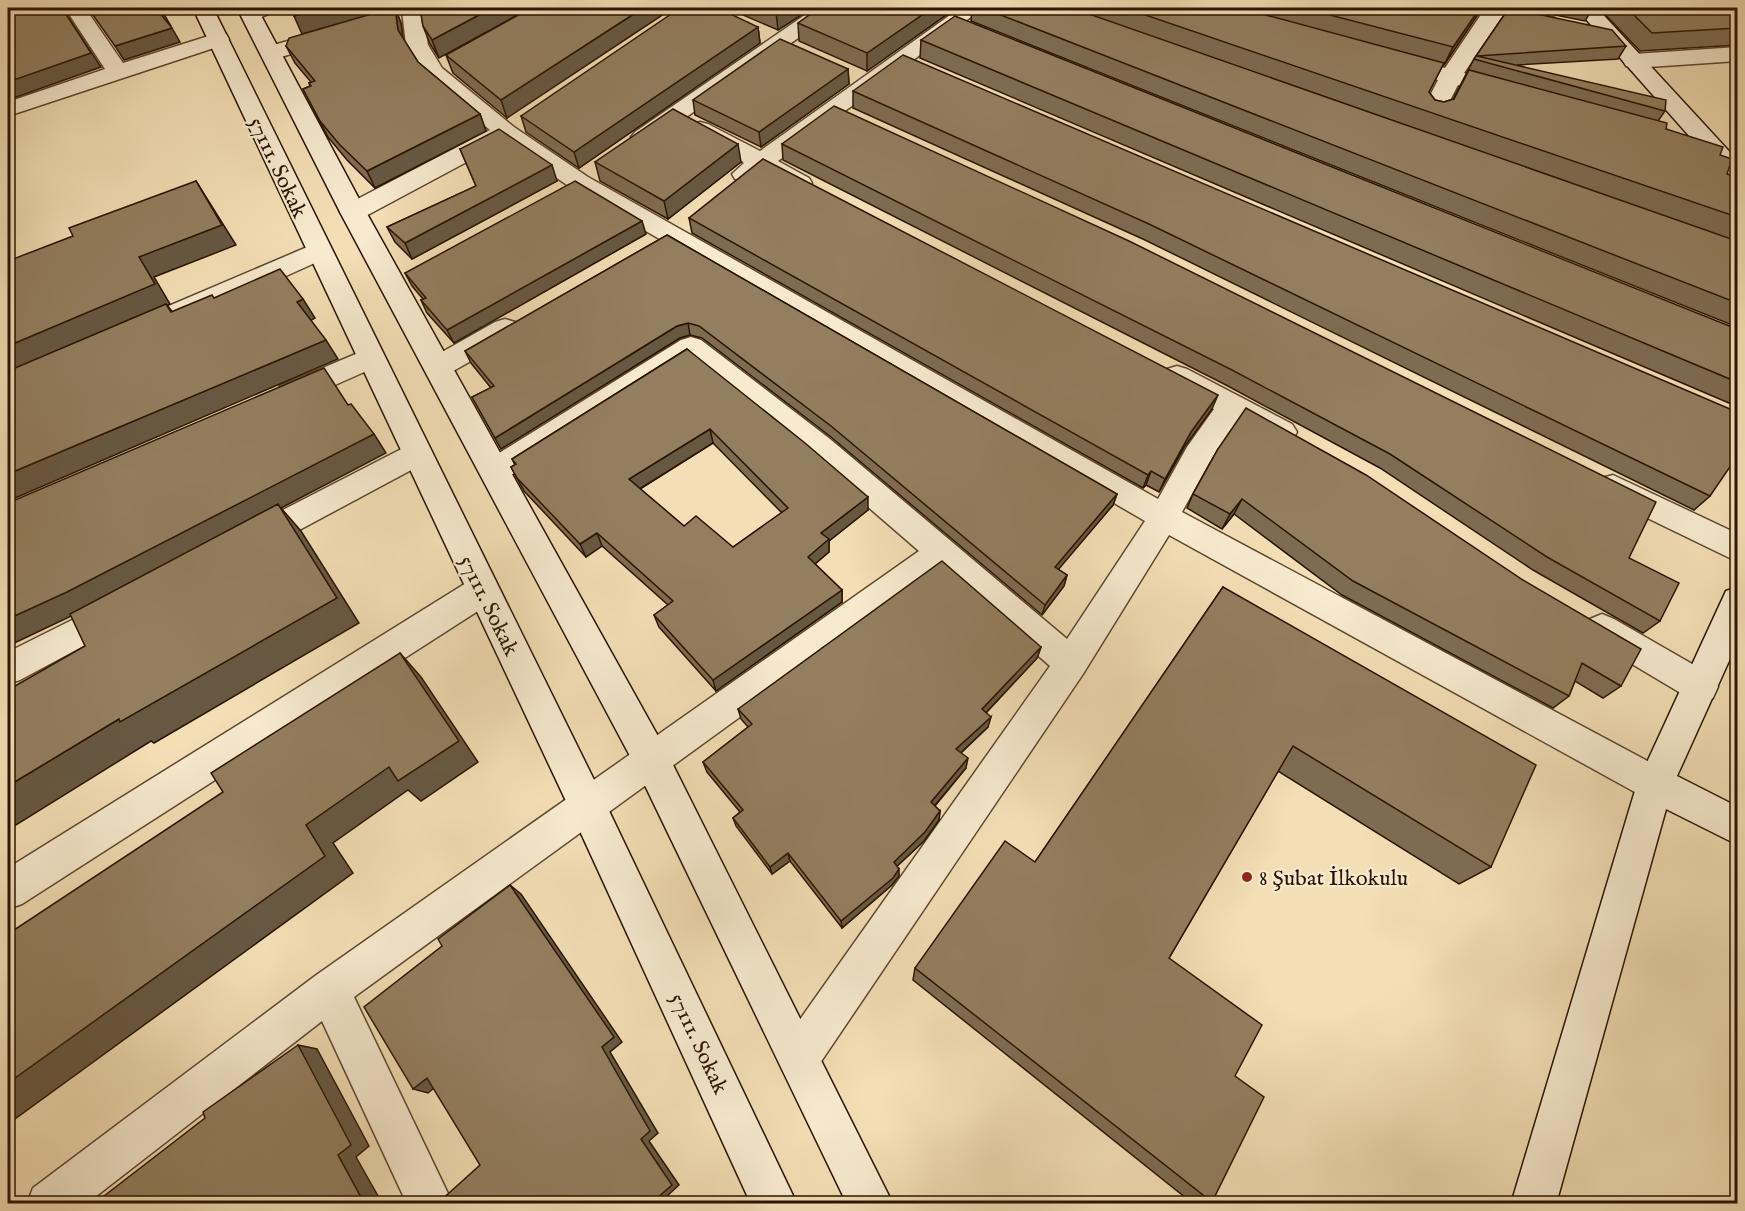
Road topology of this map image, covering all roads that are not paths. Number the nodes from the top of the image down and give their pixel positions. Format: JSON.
{"nodes":[{"id":1,"x":75,"y":8,"type":"edge"},
{"id":2,"x":203,"y":8,"type":"edge"},
{"id":3,"x":828,"y":8,"type":"edge"},
{"id":4,"x":973,"y":8,"type":"edge"},
{"id":5,"x":1586,"y":8,"type":"edge"},
{"id":6,"x":254,"y":9,"type":"edge"},
{"id":7,"x":1490,"y":9,"type":"edge"},
{"id":8,"x":406,"y":12,"type":"edge"},
{"id":9,"x":347,"y":30,"type":"edge"},
{"id":10,"x":760,"y":31,"type":"dead end"},
{"id":11,"x":1611,"y":36,"type":"junction"},
{"id":12,"x":218,"y":39,"type":"junction"},
{"id":13,"x":791,"y":45,"type":"junction"},
{"id":14,"x":271,"y":53,"type":"junction"},
{"id":15,"x":1371,"y":54,"type":"edge"},
{"id":16,"x":1737,"y":54,"type":"edge"},
{"id":17,"x":1634,"y":62,"type":"junction"},
{"id":18,"x":118,"y":73,"type":"junction"},
{"id":19,"x":1451,"y":76,"type":"junction"},
{"id":20,"x":1529,"y":98,"type":"edge"},
{"id":21,"x":8,"y":109,"type":"edge"},
{"id":22,"x":832,"y":109,"type":"junction"},
{"id":23,"x":1434,"y":111,"type":"edge"},
{"id":24,"x":674,"y":116,"type":"junction"},
{"id":25,"x":865,"y":124,"type":"edge"},
{"id":26,"x":516,"y":125,"type":"junction"},
{"id":27,"x":1676,"y":138,"type":"edge"},
{"id":28,"x":1709,"y":147,"type":"junction"},
{"id":29,"x":626,"y":148,"type":"edge"},
{"id":30,"x":760,"y":162,"type":"junction"},
{"id":31,"x":1737,"y":176,"type":"edge"},
{"id":32,"x":724,"y":191,"type":"edge"},
{"id":33,"x":823,"y":194,"type":"edge"},
{"id":34,"x":353,"y":212,"type":"junction"},
{"id":35,"x":319,"y":251,"type":"junction"},
{"id":36,"x":528,"y":315,"type":"edge"},
{"id":37,"x":147,"y":327,"type":"edge"},
{"id":38,"x":370,"y":358,"type":"junction"},
{"id":39,"x":1152,"y":363,"type":"edge"},
{"id":40,"x":438,"y":368,"type":"junction"},
{"id":41,"x":1233,"y":405,"type":"junction"},
{"id":42,"x":260,"y":406,"type":"edge"},
{"id":43,"x":1306,"y":445,"type":"edge"},
{"id":44,"x":417,"y":453,"type":"junction"},
{"id":45,"x":494,"y":471,"type":"junction"},
{"id":46,"x":1590,"y":475,"type":"edge"},
{"id":47,"x":1164,"y":516,"type":"junction"},
{"id":48,"x":1737,"y":549,"type":"edge"},
{"id":49,"x":228,"y":553,"type":"edge"},
{"id":50,"x":941,"y":553,"type":"junction"},
{"id":51,"x":483,"y":590,"type":"junction"},
{"id":52,"x":144,"y":597,"type":"edge"},
{"id":53,"x":1737,"y":601,"type":"edge"},
{"id":54,"x":1581,"y":617,"type":"edge"},
{"id":55,"x":1071,"y":663,"type":"junction"},
{"id":56,"x":8,"y":669,"type":"edge"},
{"id":57,"x":1701,"y":687,"type":"junction"},
{"id":58,"x":651,"y":759,"type":"junction"},
{"id":59,"x":1655,"y":784,"type":"junction"},
{"id":60,"x":587,"y":805,"type":"junction"},
{"id":61,"x":1737,"y":827,"type":"edge"},
{"id":62,"x":8,"y":890,"type":"edge"},
{"id":63,"x":329,"y":990,"type":"junction"},
{"id":64,"x":799,"y":1057,"type":"junction"},
{"id":65,"x":57,"y":1201,"type":"edge"},
{"id":66,"x":431,"y":1203,"type":"edge"},
{"id":67,"x":775,"y":1203,"type":"edge"},
{"id":68,"x":871,"y":1203,"type":"edge"},
{"id":69,"x":1533,"y":1203,"type":"edge"}],
"edges":[{"from":1,"to":18,"type":"street"},
{"from":2,"to":12,"type":"street","name":"57111. Sokak"},
{"from":3,"to":13,"type":"street"},
{"from":4,"to":22,"type":"street"},
{"from":5,"to":11,"type":"street"},
{"from":6,"to":14,"type":"street"},
{"from":7,"to":11,"type":"street"},
{"from":7,"to":19,"type":"street"},
{"from":8,"to":26,"type":"street"},
{"from":9,"to":14,"type":"street"},
{"from":10,"to":13,"type":"street"},
{"from":11,"to":17,"type":"street"},
{"from":12,"to":18,"type":"street"},
{"from":12,"to":35,"type":"street","name":"57111. Sokak"},
{"from":13,"to":24,"type":"street"},
{"from":14,"to":34,"type":"street"},
{"from":15,"to":19,"type":"street"},
{"from":16,"to":17,"type":"street"},
{"from":17,"to":28,"type":"street"},
{"from":18,"to":21,"type":"street"},
{"from":19,"to":20,"type":"street"},
{"from":19,"to":23,"type":"street"},
{"from":22,"to":25,"type":"street"},
{"from":22,"to":30,"type":"street"},
{"from":24,"to":29,"type":"street"},
{"from":24,"to":30,"type":"street"},
{"from":26,"to":34,"type":"street"},
{"from":26,"to":47,"type":"street"},
{"from":27,"to":28,"type":"street"},
{"from":28,"to":31,"type":"street"},
{"from":30,"to":32,"type":"street"},
{"from":30,"to":33,"type":"street"},
{"from":34,"to":40,"type":"street"},
{"from":35,"to":37,"type":"street"},
{"from":35,"to":38,"type":"street","name":"57111. Sokak"},
{"from":36,"to":40,"type":"street"},
{"from":38,"to":42,"type":"street"},
{"from":38,"to":44,"type":"street","name":"57111. Sokak"},
{"from":39,"to":41,"type":"street"},
{"from":40,"to":45,"type":"street"},
{"from":41,"to":43,"type":"street"},
{"from":41,"to":47,"type":"street"},
{"from":44,"to":49,"type":"street"},
{"from":44,"to":51,"type":"street","name":"57111. Sokak"},
{"from":45,"to":50,"type":"street"},
{"from":45,"to":58,"type":"street"},
{"from":46,"to":48,"type":"street"},
{"from":47,"to":55,"type":"street"},
{"from":47,"to":59,"type":"street"},
{"from":50,"to":55,"type":"street"},
{"from":50,"to":58,"type":"street"},
{"from":51,"to":60,"type":"street","name":"57111. Sokak"},
{"from":51,"to":62,"type":"street"},
{"from":52,"to":56,"type":"street"},
{"from":53,"to":57,"type":"street"},
{"from":54,"to":57,"type":"street"},
{"from":55,"to":64,"type":"street"},
{"from":57,"to":59,"type":"street"},
{"from":58,"to":60,"type":"street"},
{"from":58,"to":64,"type":"street"},
{"from":59,"to":61,"type":"street"},
{"from":59,"to":69,"type":"street"},
{"from":60,"to":63,"type":"street"},
{"from":60,"to":67,"type":"street","name":"57111. Sokak"},
{"from":63,"to":65,"type":"street"},
{"from":63,"to":66,"type":"street"},
{"from":64,"to":68,"type":"street"}]}
